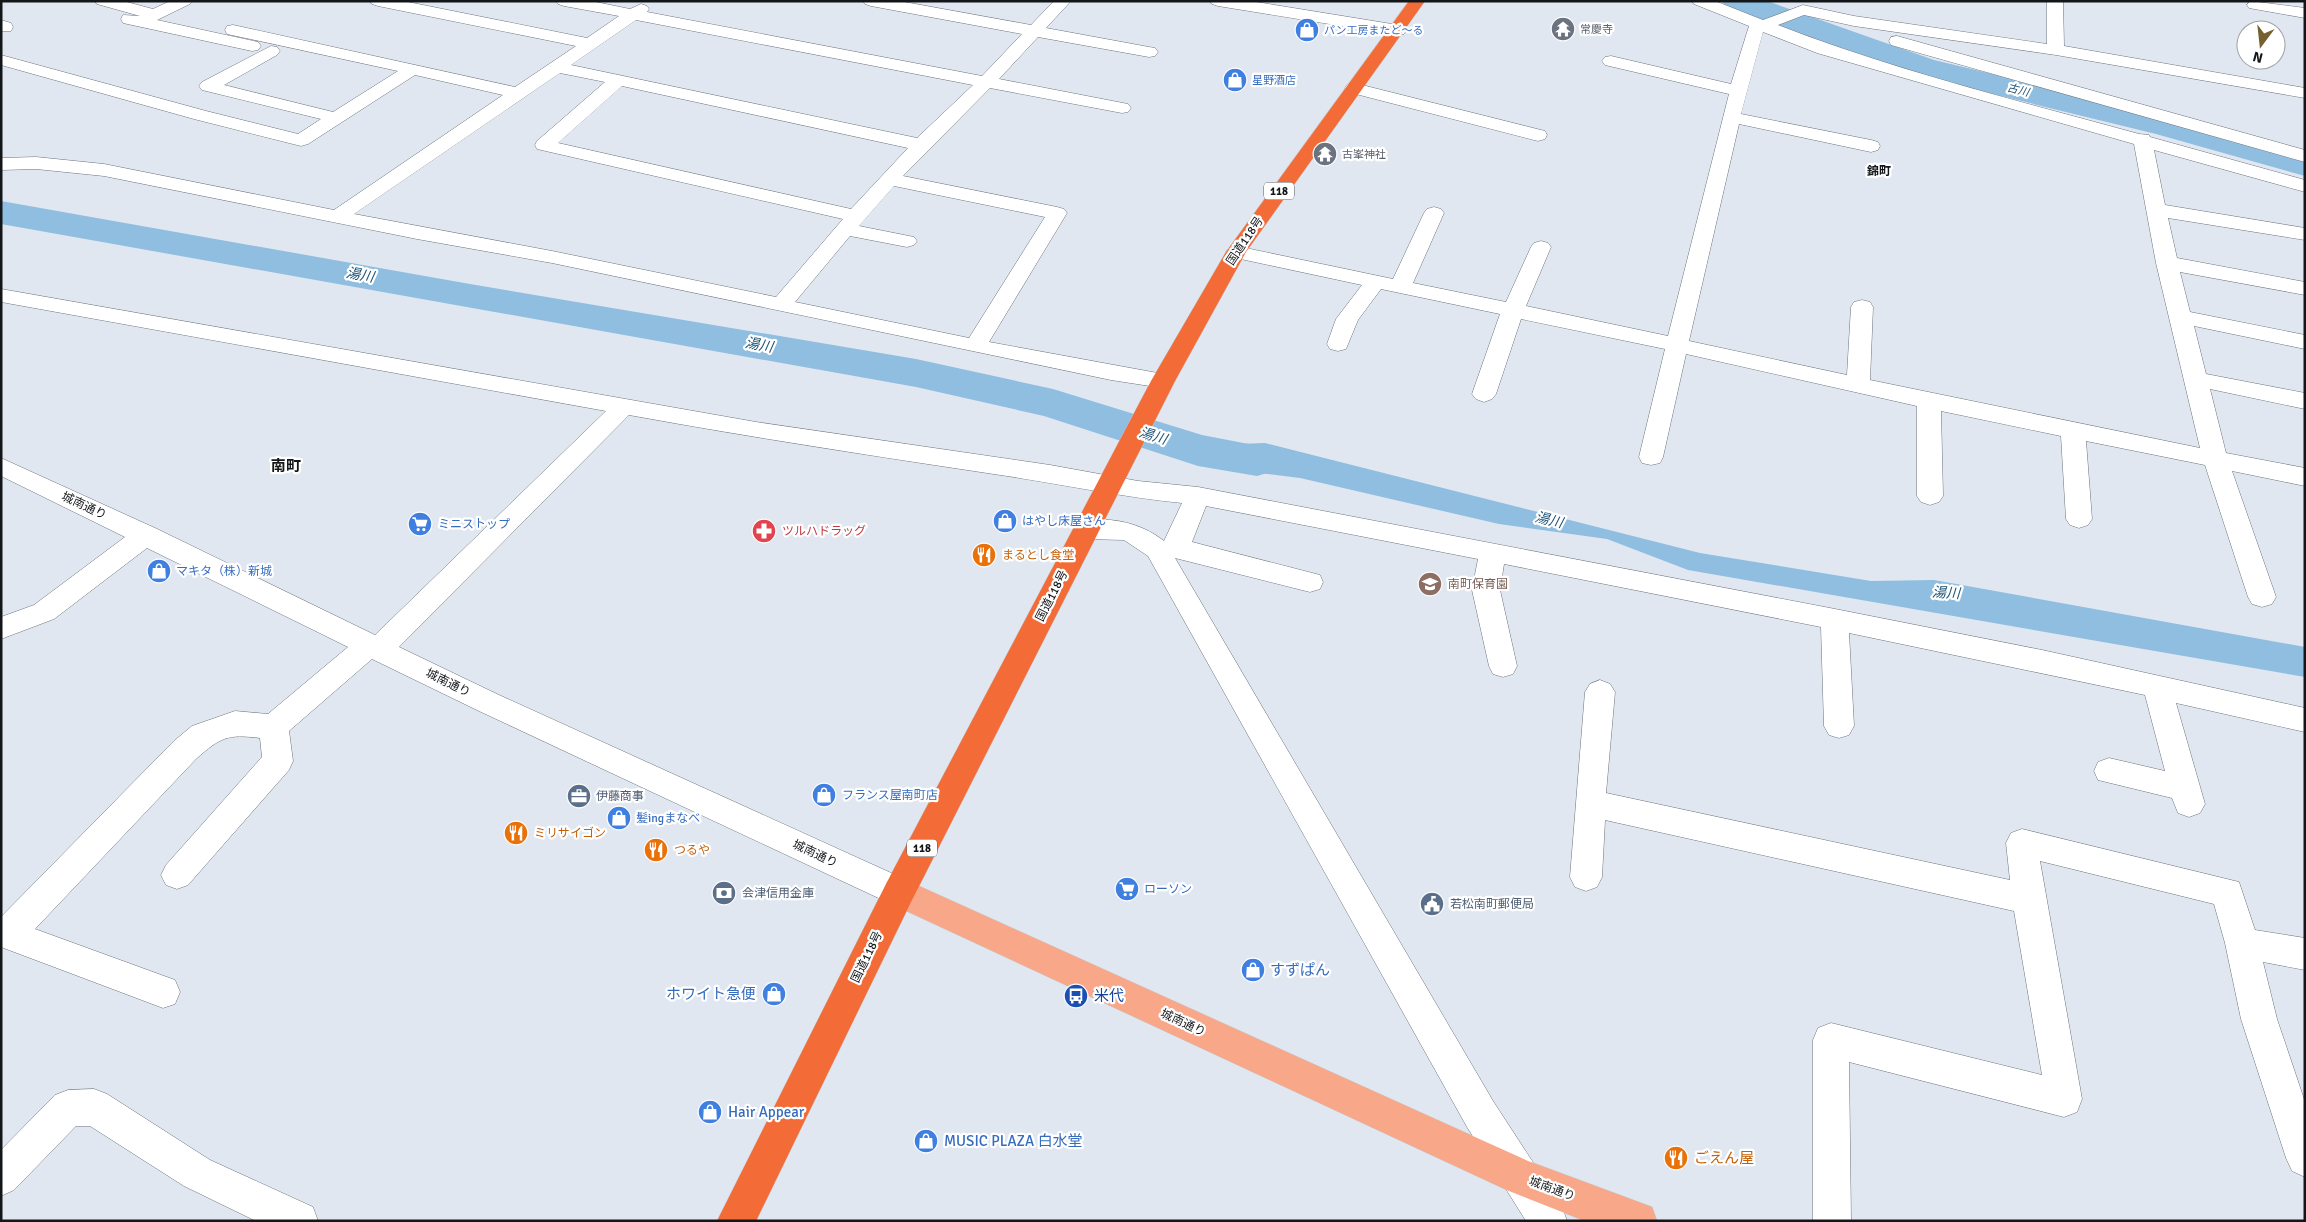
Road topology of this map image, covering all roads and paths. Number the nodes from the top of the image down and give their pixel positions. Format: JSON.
{"nodes":[{"id":1,"x":103,"y":1,"type":"edge"},
{"id":2,"x":184,"y":1,"type":"edge"},
{"id":3,"x":378,"y":1,"type":"edge"},
{"id":4,"x":564,"y":1,"type":"edge"},
{"id":5,"x":653,"y":1,"type":"edge"},
{"id":6,"x":871,"y":1,"type":"edge"},
{"id":7,"x":1063,"y":1,"type":"edge"},
{"id":8,"x":1218,"y":1,"type":"edge"},
{"id":9,"x":1417,"y":1,"type":"edge"},
{"id":10,"x":1700,"y":1,"type":"edge"},
{"id":11,"x":1780,"y":1,"type":"edge"},
{"id":12,"x":2055,"y":1,"type":"edge"},
{"id":13,"x":1260,"y":5,"type":"edge"},
{"id":14,"x":2255,"y":5,"type":"dead end"},
{"id":15,"x":1804,"y":10,"type":"junction"},
{"id":16,"x":135,"y":12,"type":"edge"},
{"id":17,"x":2305,"y":13,"type":"edge"},
{"id":18,"x":633,"y":15,"type":"junction"},
{"id":19,"x":1761,"y":26,"type":"junction"},
{"id":20,"x":233,"y":30,"type":"dead end"},
{"id":21,"x":1398,"y":30,"type":"junction"},
{"id":22,"x":1033,"y":31,"type":"junction"},
{"id":23,"x":591,"y":44,"type":"junction"},
{"id":24,"x":2056,"y":50,"type":"junction"},
{"id":25,"x":271,"y":51,"type":"junction"},
{"id":26,"x":1148,"y":52,"type":"dead end"},
{"id":27,"x":1,"y":60,"type":"edge"},
{"id":28,"x":312,"y":60,"type":"dead end"},
{"id":29,"x":1611,"y":61,"type":"dead end"},
{"id":30,"x":558,"y":67,"type":"junction"},
{"id":31,"x":412,"y":70,"type":"junction"},
{"id":32,"x":618,"y":80,"type":"junction"},
{"id":33,"x":985,"y":83,"type":"junction"},
{"id":34,"x":1354,"y":88,"type":"junction"},
{"id":35,"x":1739,"y":90,"type":"junction"},
{"id":36,"x":2305,"y":92,"type":"edge"},
{"id":37,"x":520,"y":93,"type":"junction"},
{"id":38,"x":1122,"y":108,"type":"dead end"},
{"id":39,"x":1731,"y":117,"type":"junction"},
{"id":40,"x":337,"y":118,"type":"junction"},
{"id":41,"x":1538,"y":135,"type":"dead end"},
{"id":42,"x":2142,"y":139,"type":"junction"},
{"id":43,"x":921,"y":145,"type":"junction"},
{"id":44,"x":1871,"y":146,"type":"dead end"},
{"id":45,"x":2305,"y":156,"type":"edge"},
{"id":46,"x":1,"y":164,"type":"edge"},
{"id":47,"x":890,"y":179,"type":"junction"},
{"id":48,"x":2305,"y":186,"type":"edge"},
{"id":49,"x":2156,"y":210,"type":"junction"},
{"id":50,"x":1434,"y":213,"type":"dead end"},
{"id":51,"x":337,"y":217,"type":"junction"},
{"id":52,"x":850,"y":223,"type":"junction"},
{"id":53,"x":2305,"y":234,"type":"edge"},
{"id":54,"x":907,"y":241,"type":"dead end"},
{"id":55,"x":1541,"y":246,"type":"dead end"},
{"id":56,"x":1236,"y":252,"type":"junction"},
{"id":57,"x":2167,"y":263,"type":"junction"},
{"id":58,"x":1376,"y":282,"type":"junction"},
{"id":59,"x":1400,"y":287,"type":"junction"},
{"id":60,"x":2305,"y":289,"type":"edge"},
{"id":61,"x":1,"y":295,"type":"edge"},
{"id":62,"x":781,"y":305,"type":"junction"},
{"id":63,"x":1862,"y":307,"type":"dead end"},
{"id":64,"x":1513,"y":310,"type":"junction"},
{"id":65,"x":2180,"y":317,"type":"junction"},
{"id":66,"x":2305,"y":342,"type":"edge"},
{"id":67,"x":1338,"y":344,"type":"dead end"},
{"id":68,"x":1677,"y":345,"type":"junction"},
{"id":69,"x":975,"y":346,"type":"junction"},
{"id":70,"x":2195,"y":379,"type":"junction"},
{"id":71,"x":1858,"y":385,"type":"junction"},
{"id":72,"x":1160,"y":386,"type":"junction"},
{"id":73,"x":1484,"y":394,"type":"dead end"},
{"id":74,"x":1929,"y":401,"type":"junction"},
{"id":75,"x":2305,"y":401,"type":"edge"},
{"id":76,"x":624,"y":407,"type":"junction"},
{"id":77,"x":2073,"y":430,"type":"junction"},
{"id":78,"x":1651,"y":457,"type":"dead end"},
{"id":79,"x":2214,"y":457,"type":"junction"},
{"id":80,"x":1,"y":466,"type":"edge"},
{"id":81,"x":2305,"y":476,"type":"edge"},
{"id":82,"x":1111,"y":481,"type":"junction"},
{"id":83,"x":1198,"y":496,"type":"junction"},
{"id":84,"x":1930,"y":496,"type":"dead end"},
{"id":85,"x":2079,"y":519,"type":"dead end"},
{"id":86,"x":1086,"y":530,"type":"junction"},
{"id":87,"x":146,"y":535,"type":"junction"},
{"id":88,"x":1168,"y":550,"type":"junction"},
{"id":89,"x":1492,"y":553,"type":"junction"},
{"id":90,"x":1310,"y":582,"type":"dead end"},
{"id":91,"x":2262,"y":597,"type":"dead end"},
{"id":92,"x":1835,"y":620,"type":"junction"},
{"id":93,"x":1,"y":628,"type":"edge"},
{"id":94,"x":373,"y":647,"type":"junction"},
{"id":95,"x":1503,"y":666,"type":"dead end"},
{"id":96,"x":2157,"y":687,"type":"junction"},
{"id":97,"x":1600,"y":692,"type":"dead end"},
{"id":98,"x":2305,"y":720,"type":"edge"},
{"id":99,"x":1839,"y":726,"type":"dead end"},
{"id":100,"x":274,"y":727,"type":"junction"},
{"id":101,"x":2109,"y":771,"type":"dead end"},
{"id":102,"x":1590,"y":802,"type":"junction"},
{"id":103,"x":176,"y":875,"type":"dead end"},
{"id":104,"x":1586,"y":878,"type":"dead end"},
{"id":105,"x":899,"y":892,"type":"junction"},
{"id":106,"x":2029,"y":900,"type":"junction"},
{"id":107,"x":4,"y":933,"type":"edge"},
{"id":108,"x":2242,"y":943,"type":"junction"},
{"id":109,"x":2305,"y":954,"type":"edge"},
{"id":110,"x":163,"y":992,"type":"dead end"},
{"id":111,"x":2305,"y":1158,"type":"edge"},
{"id":112,"x":1,"y":1177,"type":"edge"},
{"id":113,"x":1522,"y":1178,"type":"junction"},
{"id":114,"x":299,"y":1221,"type":"edge"},
{"id":115,"x":736,"y":1221,"type":"edge"},
{"id":116,"x":1548,"y":1221,"type":"edge"},
{"id":117,"x":1638,"y":1221,"type":"edge"},
{"id":118,"x":1832,"y":1221,"type":"edge"}],
"edges":[{"from":1,"to":16,"type":"street"},
{"from":2,"to":16,"type":"street"},
{"from":3,"to":23,"type":"street"},
{"from":4,"to":18,"type":"street"},
{"from":5,"to":18,"type":"street"},
{"from":6,"to":22,"type":"street"},
{"from":7,"to":22,"type":"street"},
{"from":8,"to":13,"type":"street"},
{"from":9,"to":21,"type":"highway","name":"国道118号","number":"118"},
{"from":10,"to":19,"type":"street"},
{"from":11,"to":15,"type":"street"},
{"from":12,"to":24,"type":"street"},
{"from":13,"to":21,"type":"street"},
{"from":14,"to":17,"type":"street"},
{"from":15,"to":19,"type":"street"},
{"from":15,"to":24,"type":"street"},
{"from":15,"to":45,"type":"street"},
{"from":16,"to":25,"type":"street"},
{"from":18,"to":23,"type":"street"},
{"from":18,"to":33,"type":"street"},
{"from":19,"to":35,"type":"street"},
{"from":19,"to":42,"type":"street"},
{"from":20,"to":31,"type":"street"},
{"from":21,"to":34,"type":"highway","name":"国道118号","number":"118"},
{"from":22,"to":26,"type":"street"},
{"from":22,"to":33,"type":"street"},
{"from":23,"to":30,"type":"street"},
{"from":24,"to":36,"type":"street"},
{"from":25,"to":28,"type":"street"},
{"from":25,"to":40,"type":"street"},
{"from":27,"to":40,"type":"street"},
{"from":29,"to":35,"type":"street"},
{"from":30,"to":32,"type":"street"},
{"from":30,"to":37,"type":"street"},
{"from":31,"to":37,"type":"street"},
{"from":31,"to":40,"type":"street"},
{"from":32,"to":43,"type":"street"},
{"from":32,"to":52,"type":"street"},
{"from":33,"to":38,"type":"street"},
{"from":33,"to":43,"type":"street"},
{"from":34,"to":41,"type":"street"},
{"from":34,"to":56,"type":"highway","name":"国道118号","number":"118"},
{"from":35,"to":39,"type":"street"},
{"from":37,"to":51,"type":"street"},
{"from":39,"to":44,"type":"street"},
{"from":39,"to":68,"type":"street"},
{"from":42,"to":48,"type":"street"},
{"from":42,"to":49,"type":"street"},
{"from":43,"to":47,"type":"street"},
{"from":46,"to":51,"type":"street"},
{"from":47,"to":52,"type":"street"},
{"from":47,"to":69,"type":"street"},
{"from":49,"to":53,"type":"street"},
{"from":49,"to":57,"type":"street"},
{"from":50,"to":59,"type":"street"},
{"from":51,"to":62,"type":"street"},
{"from":52,"to":54,"type":"street"},
{"from":52,"to":62,"type":"street"},
{"from":55,"to":64,"type":"street"},
{"from":56,"to":58,"type":"street"},
{"from":56,"to":72,"type":"highway","name":"国道118号","number":"118"},
{"from":57,"to":60,"type":"street"},
{"from":57,"to":65,"type":"street"},
{"from":58,"to":59,"type":"street"},
{"from":58,"to":67,"type":"street"},
{"from":59,"to":64,"type":"street"},
{"from":61,"to":76,"type":"street"},
{"from":62,"to":69,"type":"street"},
{"from":63,"to":71,"type":"street"},
{"from":64,"to":68,"type":"street"},
{"from":64,"to":73,"type":"street"},
{"from":65,"to":66,"type":"street"},
{"from":65,"to":70,"type":"street"},
{"from":68,"to":71,"type":"street"},
{"from":68,"to":78,"type":"street"},
{"from":69,"to":72,"type":"street"},
{"from":70,"to":75,"type":"street"},
{"from":70,"to":79,"type":"street"},
{"from":71,"to":74,"type":"street"},
{"from":72,"to":82,"type":"highway","name":"国道118号","number":"118"},
{"from":74,"to":77,"type":"street"},
{"from":74,"to":84,"type":"street"},
{"from":76,"to":82,"type":"street"},
{"from":76,"to":94,"type":"street"},
{"from":77,"to":79,"type":"street"},
{"from":77,"to":85,"type":"street"},
{"from":79,"to":81,"type":"street"},
{"from":79,"to":91,"type":"street"},
{"from":80,"to":87,"type":"street","name":"城南通り"},
{"from":82,"to":83,"type":"street"},
{"from":82,"to":86,"type":"highway","name":"国道118号","number":"118"},
{"from":83,"to":88,"type":"street"},
{"from":83,"to":89,"type":"street"},
{"from":86,"to":88,"type":"street"},
{"from":86,"to":105,"type":"highway","name":"国道118号","number":"118"},
{"from":87,"to":93,"type":"street"},
{"from":87,"to":94,"type":"street","name":"城南通り"},
{"from":88,"to":90,"type":"street"},
{"from":88,"to":113,"type":"street"},
{"from":89,"to":92,"type":"street"},
{"from":89,"to":95,"type":"street"},
{"from":92,"to":96,"type":"street"},
{"from":92,"to":99,"type":"street"},
{"from":94,"to":100,"type":"street"},
{"from":94,"to":105,"type":"street","name":"城南通り"},
{"from":96,"to":98,"type":"street"},
{"from":96,"to":101,"type":"street"},
{"from":97,"to":102,"type":"street"},
{"from":100,"to":103,"type":"street"},
{"from":100,"to":107,"type":"street"},
{"from":102,"to":104,"type":"street"},
{"from":102,"to":106,"type":"street"},
{"from":105,"to":113,"type":"main road","name":"城南通り"},
{"from":105,"to":115,"type":"highway","name":"国道118号","number":"118"},
{"from":106,"to":108,"type":"street"},
{"from":106,"to":118,"type":"street"},
{"from":107,"to":110,"type":"street"},
{"from":108,"to":109,"type":"street"},
{"from":108,"to":111,"type":"street"},
{"from":112,"to":114,"type":"street"},
{"from":113,"to":116,"type":"street"},
{"from":113,"to":117,"type":"main road","name":"城南通り"}]}
